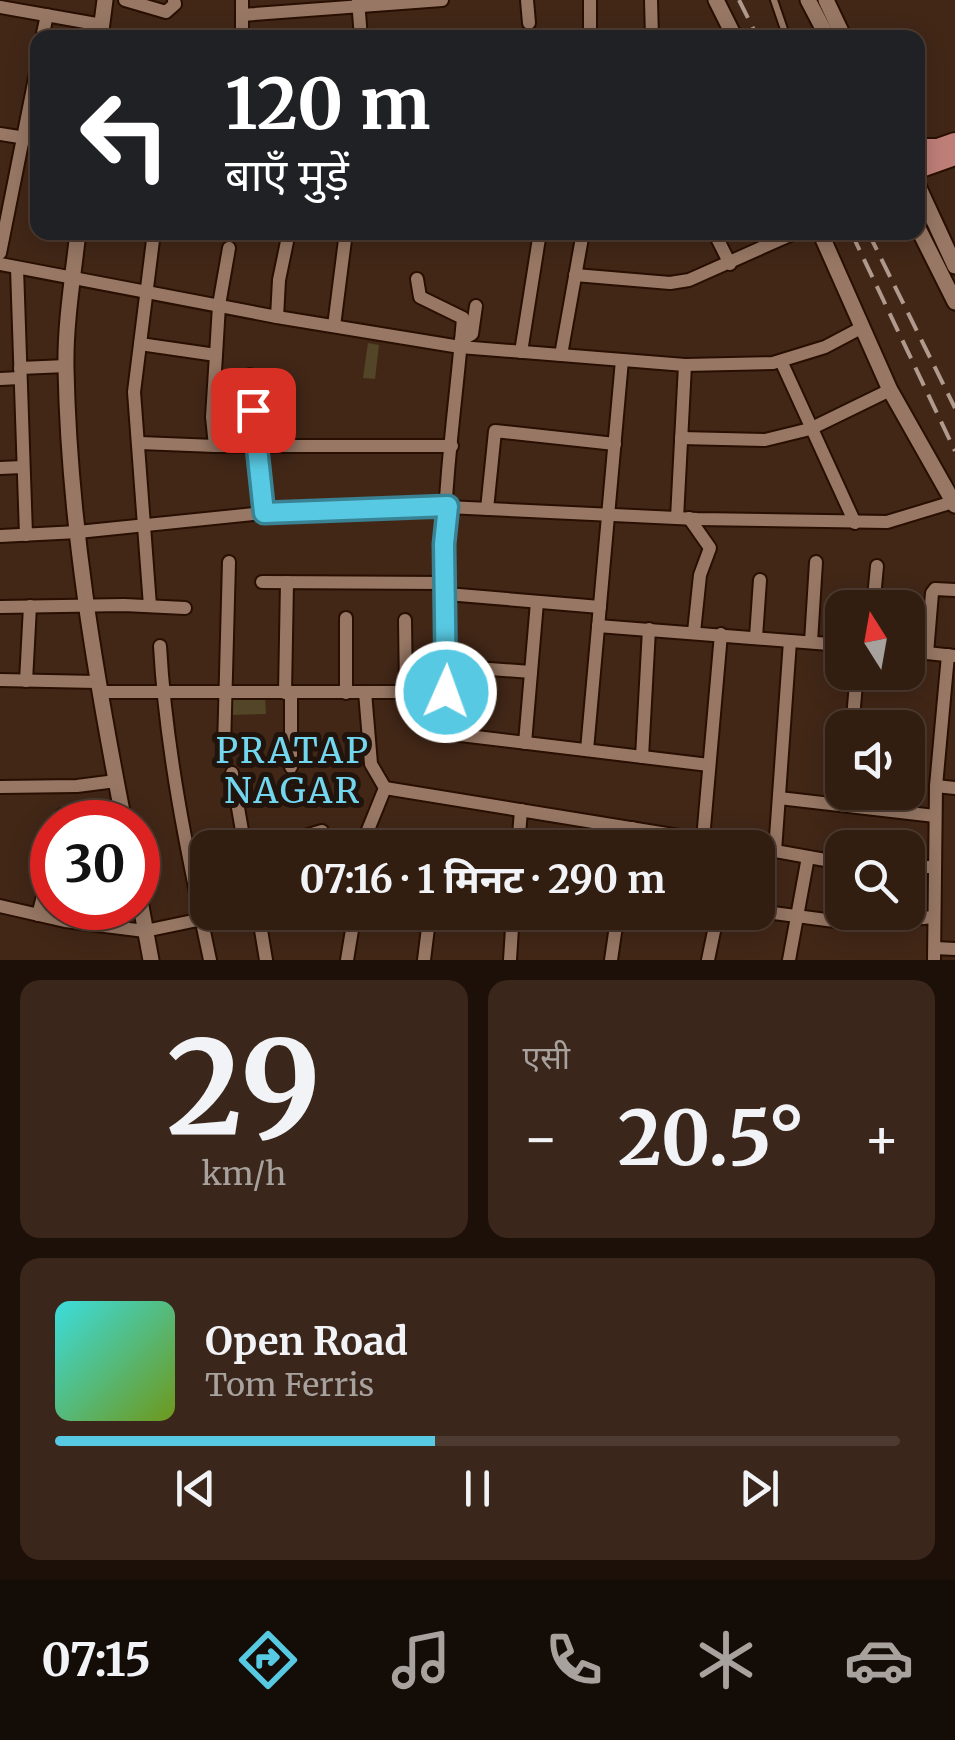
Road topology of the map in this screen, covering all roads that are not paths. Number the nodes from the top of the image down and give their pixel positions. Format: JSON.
{"nodes":[{"id":1,"x":105,"y":0,"type":"edge"},
{"id":2,"x":125,"y":0,"type":"edge"},
{"id":3,"x":174,"y":0,"type":"edge"},
{"id":4,"x":242,"y":0,"type":"edge"},
{"id":5,"x":442,"y":0,"type":"edge"},
{"id":6,"x":527,"y":0,"type":"edge"},
{"id":7,"x":590,"y":0,"type":"edge"},
{"id":8,"x":651,"y":0,"type":"edge"},
{"id":9,"x":716,"y":0,"type":"edge"},
{"id":10,"x":774,"y":0,"type":"edge"},
{"id":11,"x":808,"y":0,"type":"edge"},
{"id":12,"x":826,"y":0,"type":"edge"},
{"id":13,"x":359,"y":4,"type":"edge"},
{"id":14,"x":303,"y":6,"type":"edge"},
{"id":15,"x":0,"y":7,"type":"edge"},
{"id":16,"x":47,"y":15,"type":"junction"},
{"id":17,"x":242,"y":15,"type":"junction"},
{"id":18,"x":529,"y":22,"type":"dead end"},
{"id":19,"x":44,"y":30,"type":"edge"},
{"id":20,"x":98,"y":30,"type":"edge"},
{"id":21,"x":101,"y":30,"type":"edge"},
{"id":22,"x":242,"y":30,"type":"edge"},
{"id":23,"x":361,"y":30,"type":"edge"},
{"id":24,"x":590,"y":30,"type":"edge"},
{"id":25,"x":652,"y":30,"type":"edge"},
{"id":26,"x":730,"y":30,"type":"edge"},
{"id":27,"x":784,"y":30,"type":"edge"},
{"id":28,"x":824,"y":30,"type":"edge"},
{"id":29,"x":840,"y":30,"type":"edge"},
{"id":30,"x":0,"y":134,"type":"edge"},
{"id":31,"x":30,"y":138,"type":"edge"},
{"id":32,"x":955,"y":143,"type":"edge"},
{"id":33,"x":925,"y":149,"type":"edge"},
{"id":34,"x":955,"y":155,"type":"edge"},
{"id":35,"x":925,"y":166,"type":"edge"},
{"id":36,"x":925,"y":201,"type":"edge"},
{"id":37,"x":77,"y":240,"type":"edge"},
{"id":38,"x":153,"y":240,"type":"edge"},
{"id":39,"x":287,"y":240,"type":"edge"},
{"id":40,"x":345,"y":240,"type":"edge"},
{"id":41,"x":539,"y":240,"type":"edge"},
{"id":42,"x":581,"y":240,"type":"edge"},
{"id":43,"x":718,"y":240,"type":"edge"},
{"id":44,"x":780,"y":240,"type":"edge"},
{"id":45,"x":823,"y":240,"type":"edge"},
{"id":46,"x":924,"y":240,"type":"edge"},
{"id":47,"x":229,"y":248,"type":"dead end"},
{"id":48,"x":0,"y":253,"type":"edge"},
{"id":49,"x":0,"y":264,"type":"edge"},
{"id":50,"x":730,"y":264,"type":"junction"},
{"id":51,"x":955,"y":266,"type":"edge"},
{"id":52,"x":17,"y":268,"type":"junction"},
{"id":53,"x":575,"y":274,"type":"junction"},
{"id":54,"x":73,"y":279,"type":"junction"},
{"id":55,"x":417,"y":279,"type":"dead end"},
{"id":56,"x":148,"y":292,"type":"junction"},
{"id":57,"x":955,"y":302,"type":"edge"},
{"id":58,"x":219,"y":305,"type":"junction"},
{"id":59,"x":476,"y":306,"type":"dead end"},
{"id":60,"x":277,"y":317,"type":"junction"},
{"id":61,"x":334,"y":326,"type":"junction"},
{"id":62,"x":861,"y":328,"type":"junction"},
{"id":63,"x":461,"y":343,"type":"junction"},
{"id":64,"x":140,"y":344,"type":"junction"},
{"id":65,"x":521,"y":352,"type":"junction"},
{"id":66,"x":216,"y":355,"type":"junction"},
{"id":67,"x":561,"y":355,"type":"junction"},
{"id":68,"x":622,"y":360,"type":"junction"},
{"id":69,"x":781,"y":361,"type":"junction"},
{"id":70,"x":685,"y":365,"type":"junction"},
{"id":71,"x":66,"y":366,"type":"junction"},
{"id":72,"x":20,"y":373,"type":"junction"},
{"id":73,"x":250,"y":375,"type":"dead end"},
{"id":74,"x":0,"y":379,"type":"edge"},
{"id":75,"x":890,"y":390,"type":"junction"},
{"id":76,"x":810,"y":428,"type":"junction"},
{"id":77,"x":681,"y":438,"type":"junction"},
{"id":78,"x":140,"y":442,"type":"junction"},
{"id":79,"x":615,"y":444,"type":"junction"},
{"id":80,"x":256,"y":445,"type":"junction"},
{"id":81,"x":215,"y":446,"type":"junction"},
{"id":82,"x":452,"y":446,"type":"junction"},
{"id":83,"x":23,"y":467,"type":"junction"},
{"id":84,"x":0,"y":468,"type":"edge"},
{"id":85,"x":954,"y":503,"type":"edge"},
{"id":86,"x":448,"y":506,"type":"junction"},
{"id":87,"x":488,"y":509,"type":"junction"},
{"id":88,"x":264,"y":513,"type":"junction"},
{"id":89,"x":608,"y":515,"type":"junction"},
{"id":90,"x":684,"y":518,"type":"junction"},
{"id":91,"x":855,"y":523,"type":"junction"},
{"id":92,"x":144,"y":525,"type":"junction"},
{"id":93,"x":78,"y":532,"type":"junction"},
{"id":94,"x":26,"y":535,"type":"junction"},
{"id":95,"x":0,"y":536,"type":"edge"},
{"id":96,"x":229,"y":562,"type":"dead end"},
{"id":97,"x":816,"y":562,"type":"dead end"},
{"id":98,"x":877,"y":566,"type":"dead end"},
{"id":99,"x":760,"y":580,"type":"dead end"},
{"id":100,"x":262,"y":582,"type":"dead end"},
{"id":101,"x":287,"y":582,"type":"junction"},
{"id":102,"x":447,"y":589,"type":"junction"},
{"id":103,"x":875,"y":590,"type":"edge"},
{"id":104,"x":955,"y":590,"type":"edge"},
{"id":105,"x":537,"y":602,"type":"junction"},
{"id":106,"x":86,"y":605,"type":"junction"},
{"id":107,"x":30,"y":606,"type":"junction"},
{"id":108,"x":150,"y":606,"type":"junction"},
{"id":109,"x":0,"y":607,"type":"edge"},
{"id":110,"x":600,"y":607,"type":"junction"},
{"id":111,"x":185,"y":608,"type":"dead end"},
{"id":112,"x":346,"y":618,"type":"dead end"},
{"id":113,"x":405,"y":620,"type":"dead end"},
{"id":114,"x":598,"y":626,"type":"junction"},
{"id":115,"x":649,"y":630,"type":"junction"},
{"id":116,"x":694,"y":632,"type":"junction"},
{"id":117,"x":721,"y":634,"type":"junction"},
{"id":118,"x":756,"y":637,"type":"junction"},
{"id":119,"x":790,"y":640,"type":"junction"},
{"id":120,"x":810,"y":642,"type":"junction"},
{"id":121,"x":825,"y":643,"type":"edge"},
{"id":122,"x":160,"y":646,"type":"dead end"},
{"id":123,"x":927,"y":653,"type":"joint"},
{"id":124,"x":951,"y":655,"type":"edge"},
{"id":125,"x":448,"y":666,"type":"junction"},
{"id":126,"x":530,"y":672,"type":"junction"},
{"id":127,"x":0,"y":680,"type":"edge"},
{"id":128,"x":26,"y":681,"type":"junction"},
{"id":129,"x":98,"y":687,"type":"junction"},
{"id":130,"x":163,"y":692,"type":"junction"},
{"id":131,"x":224,"y":692,"type":"junction"},
{"id":132,"x":288,"y":692,"type":"junction"},
{"id":133,"x":346,"y":692,"type":"junction"},
{"id":134,"x":365,"y":692,"type":"junction"},
{"id":135,"x":406,"y":692,"type":"junction"},
{"id":136,"x":446,"y":692,"type":"junction"},
{"id":137,"x":525,"y":743,"type":"junction"},
{"id":138,"x":224,"y":748,"type":"dead end"},
{"id":139,"x":587,"y":750,"type":"junction"},
{"id":140,"x":642,"y":757,"type":"junction"},
{"id":141,"x":710,"y":765,"type":"junction"},
{"id":142,"x":291,"y":767,"type":"dead end"},
{"id":143,"x":232,"y":773,"type":"dead end"},
{"id":144,"x":116,"y":780,"type":"junction"},
{"id":145,"x":936,"y":786,"type":"junction"},
{"id":146,"x":385,"y":788,"type":"junction"},
{"id":147,"x":955,"y":788,"type":"edge"},
{"id":148,"x":1,"y":791,"type":"edge"},
{"id":149,"x":779,"y":798,"type":"junction"},
{"id":150,"x":825,"y":799,"type":"edge"},
{"id":151,"x":120,"y":800,"type":"edge"},
{"id":152,"x":522,"y":810,"type":"junction"},
{"id":153,"x":905,"y":810,"type":"edge"},
{"id":154,"x":935,"y":816,"type":"junction"},
{"id":155,"x":632,"y":828,"type":"joint"},
{"id":156,"x":243,"y":830,"type":"edge"},
{"id":157,"x":368,"y":830,"type":"edge"},
{"id":158,"x":520,"y":830,"type":"edge"},
{"id":159,"x":644,"y":830,"type":"edge"},
{"id":160,"x":705,"y":830,"type":"edge"},
{"id":161,"x":775,"y":851,"type":"joint"},
{"id":162,"x":808,"y":857,"type":"junction"},
{"id":163,"x":825,"y":860,"type":"edge"},
{"id":164,"x":190,"y":864,"type":"edge"},
{"id":165,"x":925,"y":866,"type":"edge"},
{"id":166,"x":933,"y":866,"type":"junction"},
{"id":167,"x":0,"y":906,"type":"edge"},
{"id":168,"x":30,"y":912,"type":"edge"},
{"id":169,"x":775,"y":914,"type":"edge"},
{"id":170,"x":934,"y":917,"type":"junction"},
{"id":171,"x":796,"y":918,"type":"junction"},
{"id":172,"x":190,"y":922,"type":"edge"},
{"id":173,"x":140,"y":930,"type":"edge"},
{"id":174,"x":204,"y":930,"type":"edge"},
{"id":175,"x":261,"y":930,"type":"edge"},
{"id":176,"x":352,"y":930,"type":"edge"},
{"id":177,"x":428,"y":930,"type":"edge"},
{"id":178,"x":512,"y":930,"type":"edge"},
{"id":179,"x":615,"y":930,"type":"edge"},
{"id":180,"x":714,"y":930,"type":"edge"},
{"id":181,"x":146,"y":931,"type":"junction"},
{"id":182,"x":955,"y":949,"type":"edge"},
{"id":183,"x":935,"y":954,"type":"edge"},
{"id":184,"x":151,"y":960,"type":"edge"},
{"id":185,"x":210,"y":960,"type":"edge"},
{"id":186,"x":266,"y":960,"type":"edge"},
{"id":187,"x":348,"y":960,"type":"edge"},
{"id":188,"x":424,"y":960,"type":"edge"},
{"id":189,"x":510,"y":960,"type":"edge"},
{"id":190,"x":611,"y":960,"type":"edge"},
{"id":191,"x":708,"y":960,"type":"edge"},
{"id":192,"x":789,"y":960,"type":"edge"}],
"edges":[{"from":1,"to":21,"type":"street"},
{"from":2,"to":3,"type":"street"},
{"from":4,"to":17,"type":"street"},
{"from":5,"to":13,"type":"street"},
{"from":6,"to":18,"type":"street"},
{"from":7,"to":24,"type":"street"},
{"from":8,"to":25,"type":"street"},
{"from":9,"to":26,"type":"street"},
{"from":10,"to":27,"type":"lane"},
{"from":11,"to":28,"type":"street"},
{"from":12,"to":29,"type":"street"},
{"from":13,"to":14,"type":"street"},
{"from":13,"to":23,"type":"street"},
{"from":14,"to":17,"type":"street"},
{"from":15,"to":16,"type":"street"},
{"from":16,"to":19,"type":"street"},
{"from":16,"to":20,"type":"street"},
{"from":17,"to":22,"type":"street"},
{"from":30,"to":31,"type":"street"},
{"from":31,"to":48,"type":"street"},
{"from":32,"to":33,"type":"main road"},
{"from":34,"to":35,"type":"main road"},
{"from":36,"to":51,"type":"street"},
{"from":37,"to":54,"type":"street"},
{"from":38,"to":56,"type":"street"},
{"from":39,"to":60,"type":"street"},
{"from":40,"to":61,"type":"street"},
{"from":41,"to":65,"type":"street"},
{"from":42,"to":53,"type":"street"},
{"from":43,"to":50,"type":"street"},
{"from":44,"to":50,"type":"street"},
{"from":45,"to":62,"type":"street"},
{"from":46,"to":57,"type":"street"},
{"from":47,"to":58,"type":"street"},
{"from":49,"to":52,"type":"street"},
{"from":50,"to":53,"type":"street"},
{"from":52,"to":54,"type":"street"},
{"from":52,"to":72,"type":"street"},
{"from":53,"to":67,"type":"street"},
{"from":54,"to":56,"type":"street"},
{"from":54,"to":71,"type":"street"},
{"from":55,"to":63,"type":"street"},
{"from":56,"to":58,"type":"street"},
{"from":56,"to":64,"type":"street"},
{"from":58,"to":60,"type":"street"},
{"from":58,"to":66,"type":"street"},
{"from":59,"to":63,"type":"street"},
{"from":60,"to":61,"type":"street"},
{"from":61,"to":63,"type":"street"},
{"from":62,"to":69,"type":"street"},
{"from":62,"to":75,"type":"street"},
{"from":63,"to":65,"type":"street"},
{"from":63,"to":82,"type":"street"},
{"from":64,"to":66,"type":"street"},
{"from":64,"to":78,"type":"street"},
{"from":65,"to":67,"type":"street"},
{"from":66,"to":81,"type":"street"},
{"from":67,"to":68,"type":"street"},
{"from":68,"to":70,"type":"street"},
{"from":68,"to":79,"type":"street"},
{"from":69,"to":70,"type":"street"},
{"from":69,"to":76,"type":"street"},
{"from":70,"to":77,"type":"street"},
{"from":71,"to":72,"type":"street"},
{"from":71,"to":93,"type":"street"},
{"from":72,"to":74,"type":"street"},
{"from":72,"to":83,"type":"street"},
{"from":73,"to":80,"type":"street"},
{"from":75,"to":76,"type":"street"},
{"from":75,"to":85,"type":"street"},
{"from":76,"to":77,"type":"street"},
{"from":76,"to":91,"type":"street"},
{"from":77,"to":90,"type":"street"},
{"from":78,"to":81,"type":"street"},
{"from":78,"to":92,"type":"street"},
{"from":79,"to":87,"type":"street"},
{"from":79,"to":89,"type":"street"},
{"from":80,"to":81,"type":"street"},
{"from":80,"to":82,"type":"street"},
{"from":80,"to":88,"type":"street"},
{"from":82,"to":86,"type":"street"},
{"from":83,"to":84,"type":"street"},
{"from":83,"to":94,"type":"street"},
{"from":85,"to":91,"type":"street"},
{"from":86,"to":87,"type":"street"},
{"from":86,"to":88,"type":"street"},
{"from":86,"to":102,"type":"street"},
{"from":87,"to":89,"type":"street"},
{"from":88,"to":92,"type":"street"},
{"from":89,"to":90,"type":"street"},
{"from":89,"to":110,"type":"street"},
{"from":90,"to":91,"type":"street"},
{"from":90,"to":116,"type":"street"},
{"from":92,"to":93,"type":"street"},
{"from":92,"to":108,"type":"street"},
{"from":93,"to":94,"type":"street"},
{"from":93,"to":106,"type":"street"},
{"from":94,"to":95,"type":"street"},
{"from":96,"to":131,"type":"street"},
{"from":97,"to":120,"type":"street"},
{"from":98,"to":103,"type":"street"},
{"from":99,"to":118,"type":"street"},
{"from":100,"to":101,"type":"street"},
{"from":101,"to":102,"type":"street"},
{"from":101,"to":132,"type":"street"},
{"from":102,"to":105,"type":"street"},
{"from":102,"to":125,"type":"street"},
{"from":104,"to":123,"type":"street"},
{"from":105,"to":110,"type":"street"},
{"from":105,"to":126,"type":"street"},
{"from":106,"to":107,"type":"street"},
{"from":106,"to":108,"type":"street"},
{"from":106,"to":129,"type":"street"},
{"from":107,"to":109,"type":"street"},
{"from":107,"to":128,"type":"street"},
{"from":108,"to":111,"type":"street"},
{"from":110,"to":114,"type":"street"},
{"from":112,"to":133,"type":"street"},
{"from":113,"to":135,"type":"street"},
{"from":114,"to":115,"type":"street"},
{"from":114,"to":139,"type":"street"},
{"from":115,"to":116,"type":"street"},
{"from":115,"to":140,"type":"street"},
{"from":116,"to":117,"type":"street"},
{"from":117,"to":118,"type":"street"},
{"from":117,"to":141,"type":"street"},
{"from":118,"to":119,"type":"street"},
{"from":119,"to":120,"type":"street"},
{"from":119,"to":149,"type":"street"},
{"from":120,"to":121,"type":"street"},
{"from":122,"to":130,"type":"street"},
{"from":123,"to":124,"type":"street"},
{"from":124,"to":145,"type":"street"},
{"from":125,"to":126,"type":"street"},
{"from":125,"to":136,"type":"street"},
{"from":126,"to":137,"type":"street"},
{"from":127,"to":128,"type":"street"},
{"from":128,"to":129,"type":"street"},
{"from":129,"to":130,"type":"street"},
{"from":129,"to":144,"type":"street"},
{"from":130,"to":131,"type":"street"},
{"from":130,"to":164,"type":"street"},
{"from":131,"to":132,"type":"street"},
{"from":131,"to":138,"type":"street"},
{"from":132,"to":133,"type":"street"},
{"from":132,"to":142,"type":"street"},
{"from":133,"to":134,"type":"street"},
{"from":134,"to":135,"type":"street"},
{"from":134,"to":146,"type":"street"},
{"from":135,"to":136,"type":"street"},
{"from":136,"to":137,"type":"street"},
{"from":137,"to":139,"type":"street"},
{"from":139,"to":140,"type":"street"},
{"from":140,"to":141,"type":"street"},
{"from":141,"to":160,"type":"street"},
{"from":143,"to":156,"type":"street"},
{"from":144,"to":148,"type":"street"},
{"from":144,"to":151,"type":"street"},
{"from":145,"to":147,"type":"street"},
{"from":145,"to":154,"type":"street"},
{"from":146,"to":152,"type":"street"},
{"from":146,"to":157,"type":"street"},
{"from":149,"to":150,"type":"street"},
{"from":149,"to":161,"type":"street"},
{"from":152,"to":155,"type":"street"},
{"from":152,"to":158,"type":"street"},
{"from":153,"to":154,"type":"street"},
{"from":154,"to":166,"type":"street"},
{"from":155,"to":159,"type":"street"},
{"from":161,"to":162,"type":"street"},
{"from":162,"to":163,"type":"street"},
{"from":162,"to":171,"type":"street"},
{"from":165,"to":166,"type":"street"},
{"from":166,"to":170,"type":"street"},
{"from":167,"to":168,"type":"street"},
{"from":169,"to":171,"type":"street"},
{"from":170,"to":171,"type":"street"},
{"from":170,"to":183,"type":"street"},
{"from":171,"to":192,"type":"street"},
{"from":172,"to":181,"type":"street"},
{"from":173,"to":181,"type":"street"},
{"from":174,"to":185,"type":"street"},
{"from":175,"to":186,"type":"street"},
{"from":176,"to":187,"type":"street"},
{"from":177,"to":188,"type":"street"},
{"from":178,"to":189,"type":"street"},
{"from":179,"to":190,"type":"street"},
{"from":180,"to":191,"type":"street"},
{"from":181,"to":184,"type":"street"},
{"from":182,"to":183,"type":"street"}]}
